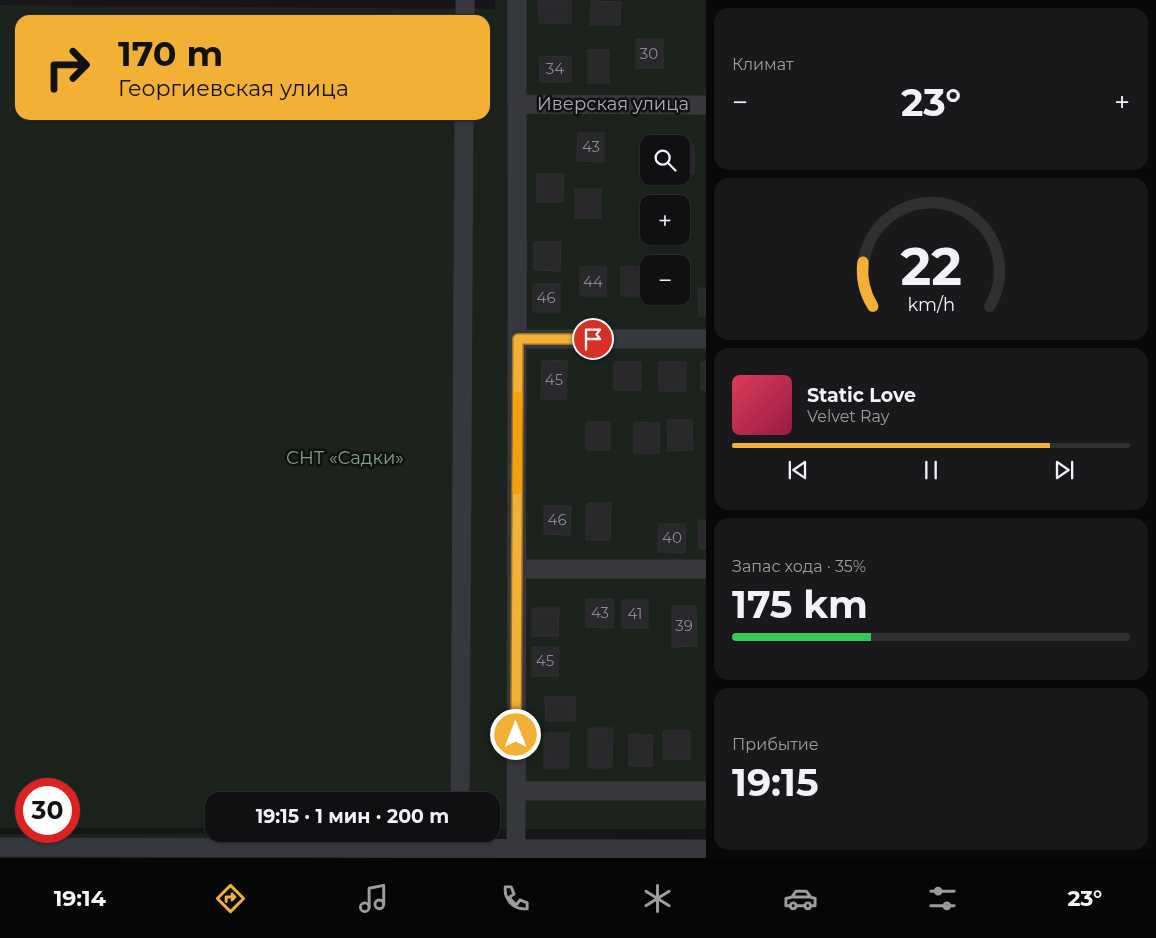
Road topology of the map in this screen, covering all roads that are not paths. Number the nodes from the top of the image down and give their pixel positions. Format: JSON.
{"nodes":[{"id":1,"x":465,"y":0,"type":"edge"},
{"id":2,"x":517,"y":0,"type":"edge"},
{"id":3,"x":465,"y":15,"type":"edge"},
{"id":4,"x":518,"y":104,"type":"junction"},
{"id":5,"x":706,"y":105,"type":"edge"},
{"id":6,"x":464,"y":120,"type":"edge"},
{"id":7,"x":518,"y":339,"type":"junction"},
{"id":8,"x":706,"y":339,"type":"edge"},
{"id":9,"x":516,"y":569,"type":"junction"},
{"id":10,"x":706,"y":569,"type":"edge"},
{"id":11,"x":516,"y":791,"type":"junction"},
{"id":12,"x":706,"y":791,"type":"edge"},
{"id":13,"x":460,"y":792,"type":"edge"},
{"id":14,"x":383,"y":842,"type":"edge"},
{"id":15,"x":468,"y":842,"type":"edge"},
{"id":16,"x":0,"y":847,"type":"edge"},
{"id":17,"x":516,"y":848,"type":"junction"},
{"id":18,"x":706,"y":850,"type":"edge"}],
"edges":[{"from":1,"to":3,"type":"street"},
{"from":2,"to":4,"type":"street"},
{"from":4,"to":5,"type":"street","name":"Иверская улица"},
{"from":4,"to":7,"type":"street"},
{"from":6,"to":13,"type":"street"},
{"from":7,"to":8,"type":"street"},
{"from":7,"to":9,"type":"street"},
{"from":9,"to":10,"type":"street"},
{"from":9,"to":11,"type":"street"},
{"from":11,"to":12,"type":"street"},
{"from":11,"to":17,"type":"street"},
{"from":14,"to":16,"type":"street"},
{"from":15,"to":17,"type":"street"},
{"from":17,"to":18,"type":"street"}]}
